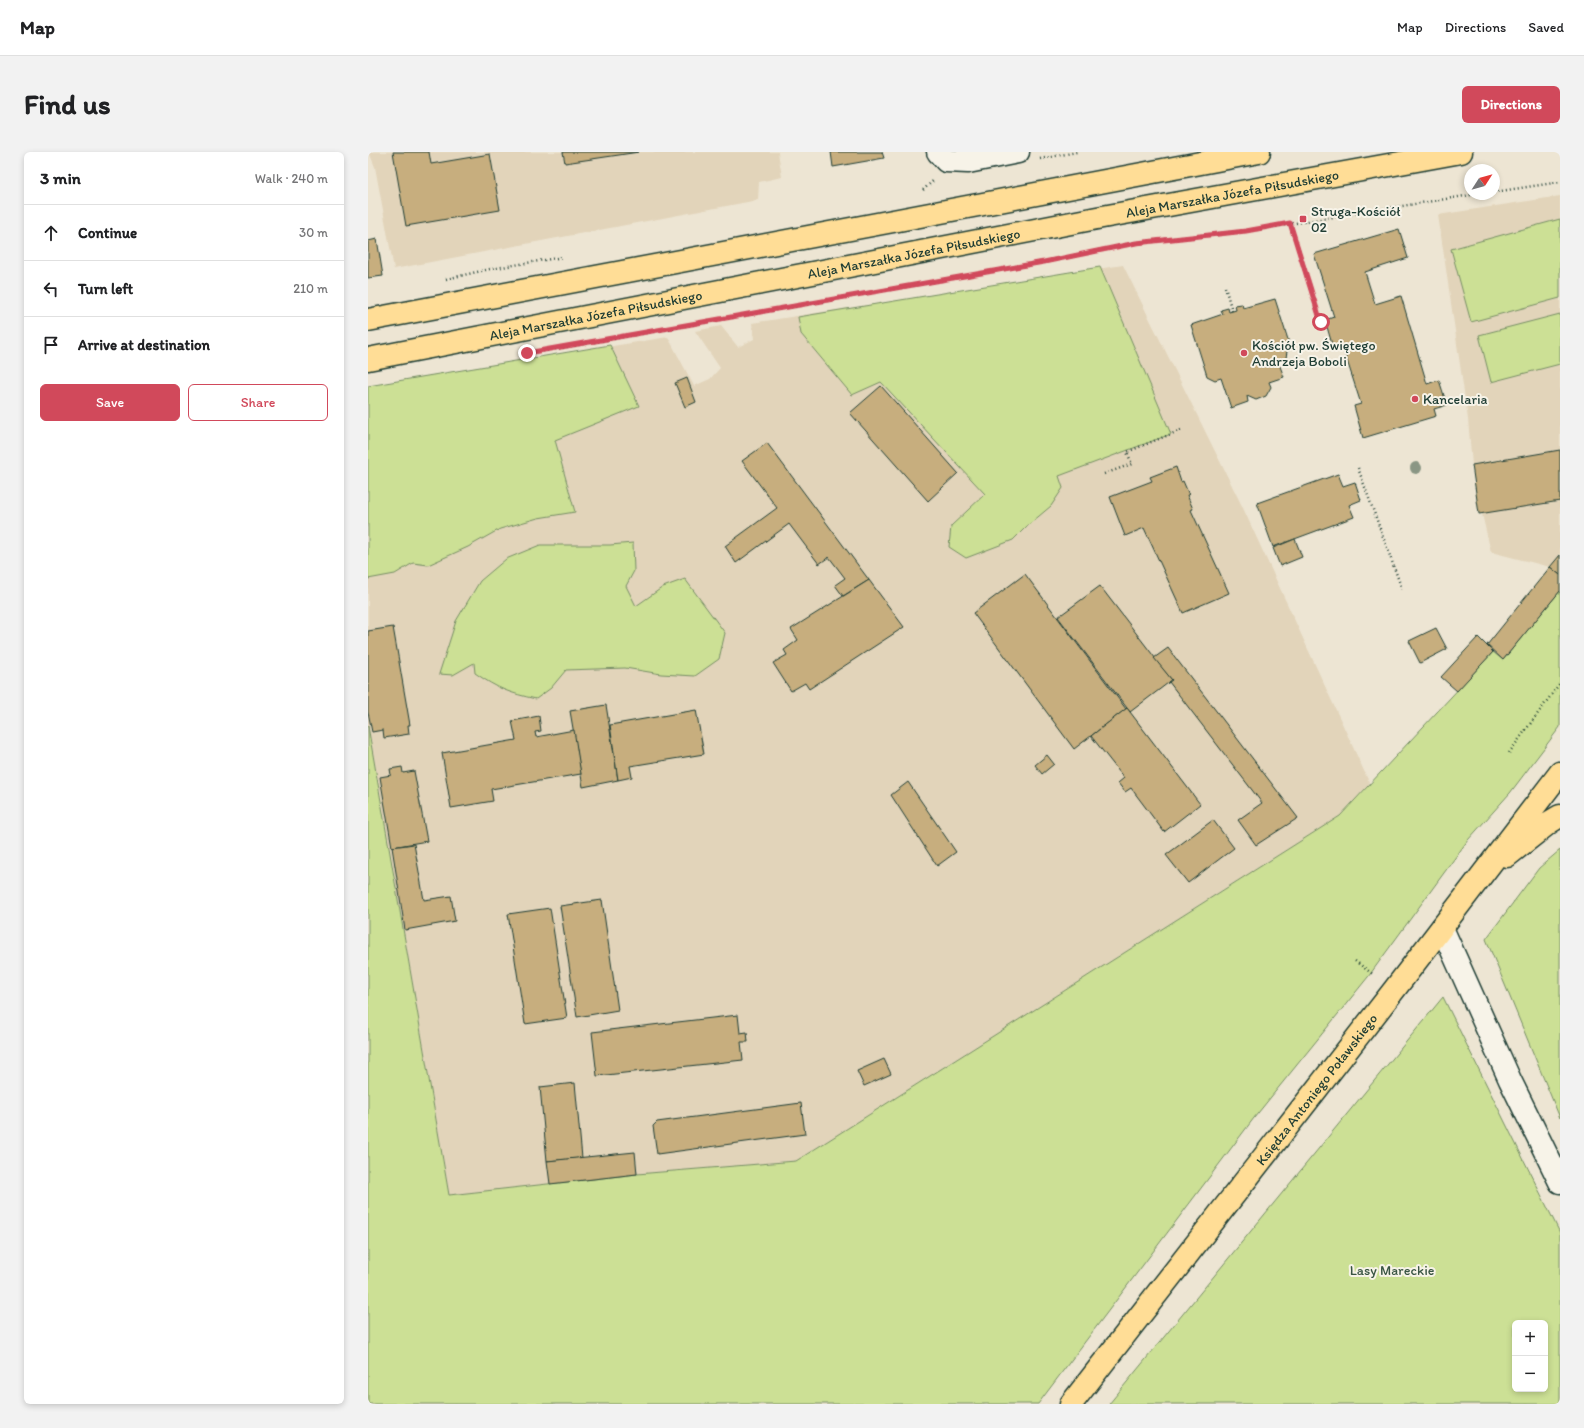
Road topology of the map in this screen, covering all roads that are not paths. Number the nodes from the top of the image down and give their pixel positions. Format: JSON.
{"nodes":[{"id":1,"x":938,"y":152,"type":"edge"},
{"id":2,"x":1018,"y":152,"type":"edge"},
{"id":3,"x":1259,"y":152,"type":"edge"},
{"id":4,"x":1461,"y":152,"type":"edge"},
{"id":5,"x":368,"y":320,"type":"edge"},
{"id":6,"x":368,"y":359,"type":"edge"},
{"id":7,"x":1560,"y":773,"type":"edge"},
{"id":8,"x":1560,"y":816,"type":"edge"},
{"id":9,"x":1481,"y":876,"type":"junction"},
{"id":10,"x":1442,"y":928,"type":"junction"},
{"id":11,"x":1560,"y":1182,"type":"edge"},
{"id":12,"x":1070,"y":1404,"type":"edge"}],
"edges":[{"from":1,"to":2,"type":"street"},
{"from":3,"to":5,"type":"main road"},
{"from":4,"to":6,"type":"main road","name":"Aleja Marszałka Józefa Piłsudskiego"},
{"from":7,"to":9,"type":"main road","name":"Księdza Antoniego Poławskiego"},
{"from":8,"to":9,"type":"main road"},
{"from":9,"to":10,"type":"main road","name":"Księdza Antoniego Poławskiego"},
{"from":10,"to":11,"type":"street"},
{"from":10,"to":12,"type":"main road","name":"Księdza Antoniego Poławskiego"}]}
